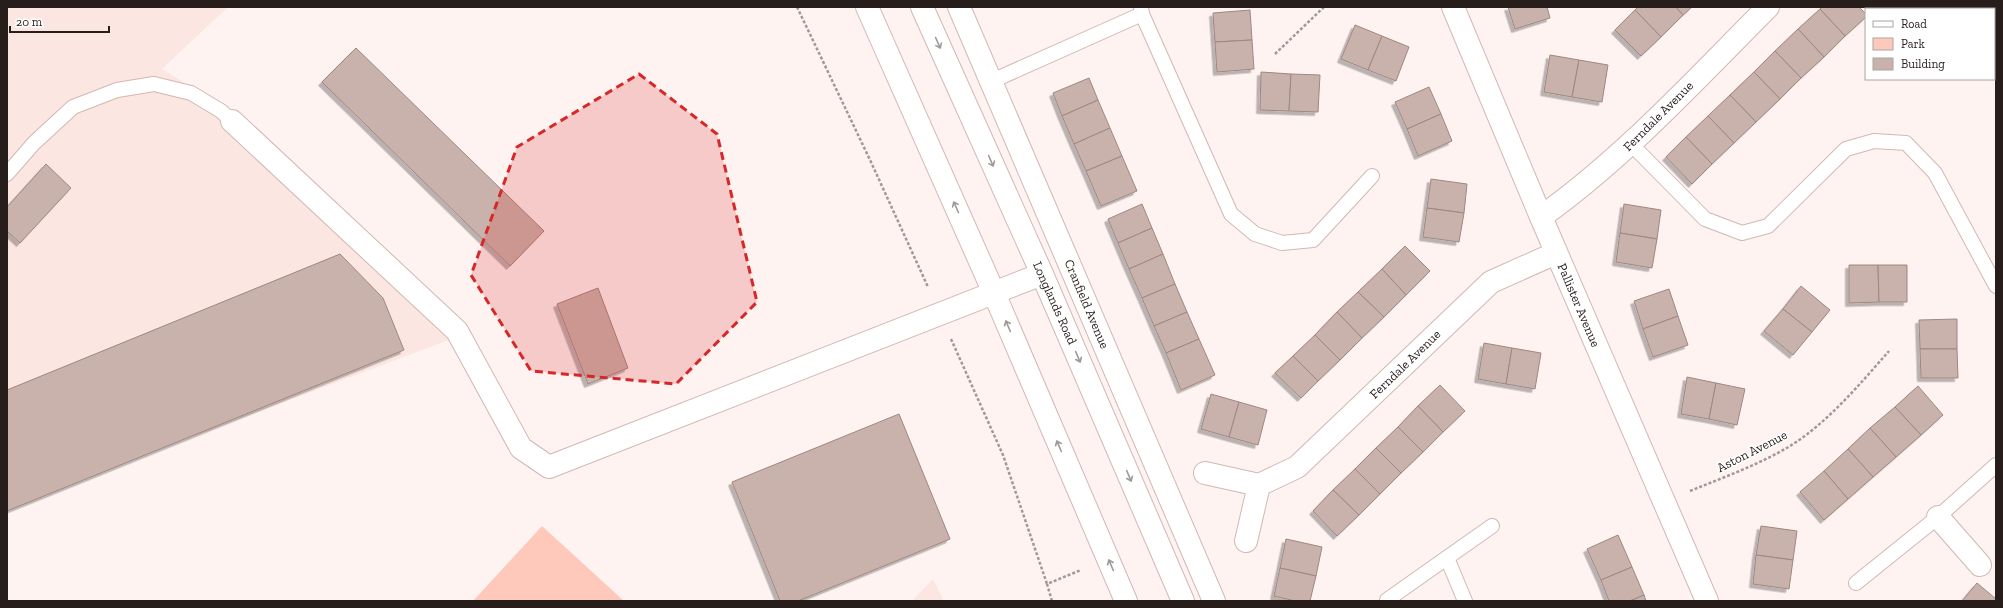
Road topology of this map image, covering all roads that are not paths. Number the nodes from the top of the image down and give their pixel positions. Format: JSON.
{"nodes":[{"id":1,"x":867,"y":7,"type":"edge"},
{"id":2,"x":922,"y":7,"type":"edge"},
{"id":3,"x":959,"y":7,"type":"edge"},
{"id":4,"x":1453,"y":7,"type":"edge"},
{"id":5,"x":1768,"y":7,"type":"edge"},
{"id":6,"x":1142,"y":11,"type":"edge"},
{"id":7,"x":992,"y":81,"type":"junction"},
{"id":8,"x":232,"y":121,"type":"joint"},
{"id":9,"x":1631,"y":144,"type":"junction"},
{"id":10,"x":7,"y":174,"type":"edge"},
{"id":11,"x":1372,"y":176,"type":"dead end"},
{"id":12,"x":1541,"y":217,"type":"junction"},
{"id":13,"x":1556,"y":253,"type":"junction"},
{"id":14,"x":1042,"y":274,"type":"junction"},
{"id":15,"x":1996,"y":286,"type":"edge"},
{"id":16,"x":994,"y":293,"type":"junction"},
{"id":17,"x":1996,"y":465,"type":"edge"},
{"id":18,"x":1205,"y":473,"type":"dead end"},
{"id":19,"x":1259,"y":485,"type":"junction"},
{"id":20,"x":1938,"y":517,"type":"junction"},
{"id":21,"x":1492,"y":526,"type":"dead end"},
{"id":22,"x":1246,"y":542,"type":"dead end"},
{"id":23,"x":1447,"y":558,"type":"junction"},
{"id":24,"x":1980,"y":565,"type":"dead end"},
{"id":25,"x":1856,"y":583,"type":"dead end"},
{"id":26,"x":1387,"y":600,"type":"dead end"},
{"id":27,"x":1126,"y":601,"type":"edge"},
{"id":28,"x":1183,"y":601,"type":"edge"},
{"id":29,"x":1214,"y":601,"type":"edge"},
{"id":30,"x":1465,"y":601,"type":"edge"},
{"id":31,"x":1707,"y":601,"type":"edge"}],
"edges":[{"from":16,"to":1,"type":"street","one_way":true},
{"from":2,"to":14,"type":"street","name":"Longlands Road","one_way":true},
{"from":3,"to":7,"type":"street","name":"Cranfield Avenue"},
{"from":4,"to":12,"type":"street","name":"Pallister Avenue"},
{"from":5,"to":9,"type":"street","name":"Ferndale Avenue"},
{"from":6,"to":7,"type":"lane"},
{"from":6,"to":11,"type":"lane"},
{"from":7,"to":29,"type":"street","name":"Cranfield Avenue"},
{"from":8,"to":10,"type":"lane"},
{"from":8,"to":16,"type":"street"},
{"from":9,"to":12,"type":"street","name":"Ferndale Avenue"},
{"from":9,"to":15,"type":"lane"},
{"from":12,"to":13,"type":"street","name":"Pallister Avenue"},
{"from":13,"to":19,"type":"street","name":"Ferndale Avenue"},
{"from":13,"to":31,"type":"street","name":"Pallister Avenue"},
{"from":14,"to":16,"type":"street"},
{"from":14,"to":28,"type":"street","name":"Longlands Road","one_way":true},
{"from":27,"to":16,"type":"street","one_way":true},
{"from":17,"to":20,"type":"lane"},
{"from":18,"to":19,"type":"street"},
{"from":19,"to":22,"type":"street"},
{"from":20,"to":24,"type":"street"},
{"from":20,"to":25,"type":"lane"},
{"from":21,"to":23,"type":"lane"},
{"from":23,"to":26,"type":"lane"},
{"from":23,"to":30,"type":"lane"}]}
